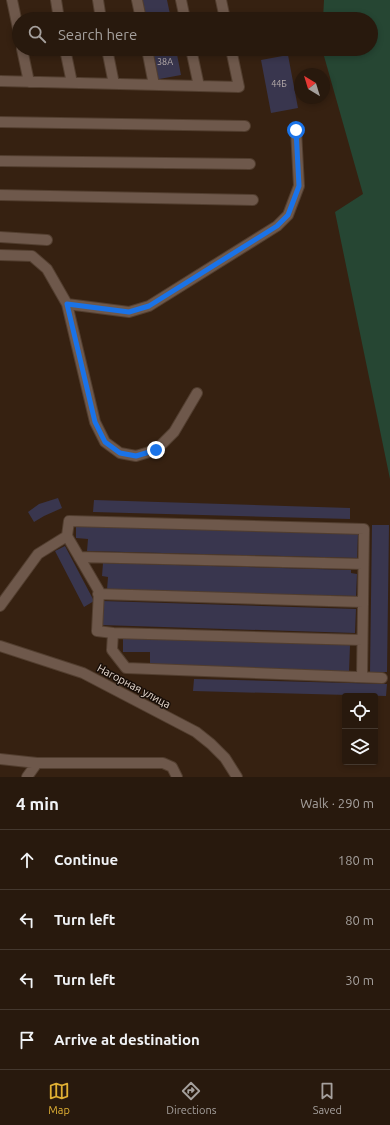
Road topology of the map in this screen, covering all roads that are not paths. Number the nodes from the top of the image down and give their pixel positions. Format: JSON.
{"nodes":[{"id":1,"x":12,"y":0,"type":"edge"},
{"id":2,"x":56,"y":0,"type":"edge"},
{"id":3,"x":98,"y":0,"type":"edge"},
{"id":4,"x":137,"y":0,"type":"edge"},
{"id":5,"x":181,"y":0,"type":"edge"},
{"id":6,"x":221,"y":0,"type":"edge"},
{"id":7,"x":14,"y":12,"type":"edge"},
{"id":8,"x":59,"y":12,"type":"edge"},
{"id":9,"x":100,"y":12,"type":"edge"},
{"id":10,"x":140,"y":12,"type":"edge"},
{"id":11,"x":184,"y":12,"type":"edge"},
{"id":12,"x":224,"y":12,"type":"edge"},
{"id":13,"x":23,"y":56,"type":"edge"},
{"id":14,"x":66,"y":56,"type":"edge"},
{"id":15,"x":108,"y":56,"type":"edge"},
{"id":16,"x":148,"y":56,"type":"edge"},
{"id":17,"x":193,"y":56,"type":"edge"},
{"id":18,"x":232,"y":56,"type":"edge"},
{"id":19,"x":0,"y":81,"type":"edge"},
{"id":20,"x":29,"y":82,"type":"junction"},
{"id":21,"x":72,"y":83,"type":"junction"},
{"id":22,"x":114,"y":84,"type":"junction"},
{"id":23,"x":154,"y":85,"type":"junction"},
{"id":24,"x":199,"y":86,"type":"junction"},
{"id":25,"x":0,"y":122,"type":"edge"},
{"id":26,"x":245,"y":126,"type":"dead end"},
{"id":27,"x":296,"y":130,"type":"dead end"},
{"id":28,"x":0,"y":161,"type":"edge"},
{"id":29,"x":250,"y":164,"type":"dead end"},
{"id":30,"x":0,"y":195,"type":"edge"},
{"id":31,"x":253,"y":200,"type":"dead end"},
{"id":32,"x":0,"y":238,"type":"edge"},
{"id":33,"x":47,"y":240,"type":"dead end"},
{"id":34,"x":0,"y":255,"type":"edge"},
{"id":35,"x":67,"y":304,"type":"junction"},
{"id":36,"x":197,"y":393,"type":"dead end"},
{"id":37,"x":67,"y":536,"type":"junction"},
{"id":38,"x":79,"y":556,"type":"junction"},
{"id":39,"x":363,"y":564,"type":"junction"},
{"id":40,"x":98,"y":594,"type":"junction"},
{"id":41,"x":363,"y":602,"type":"junction"},
{"id":42,"x":0,"y":606,"type":"edge"},
{"id":43,"x":113,"y":633,"type":"junction"},
{"id":44,"x":362,"y":640,"type":"junction"},
{"id":45,"x":0,"y":646,"type":"edge"},
{"id":46,"x":362,"y":677,"type":"junction"},
{"id":47,"x":382,"y":678,"type":"dead end"},
{"id":48,"x":0,"y":759,"type":"edge"},
{"id":49,"x":37,"y":763,"type":"junction"},
{"id":50,"x":27,"y":777,"type":"edge"},
{"id":51,"x":177,"y":777,"type":"edge"},
{"id":52,"x":237,"y":777,"type":"edge"}],
"edges":[{"from":1,"to":7,"type":"street"},
{"from":2,"to":8,"type":"street"},
{"from":3,"to":9,"type":"street"},
{"from":4,"to":10,"type":"street"},
{"from":5,"to":11,"type":"street"},
{"from":6,"to":12,"type":"street"},
{"from":13,"to":20,"type":"street"},
{"from":14,"to":21,"type":"street"},
{"from":15,"to":22,"type":"street"},
{"from":16,"to":23,"type":"street"},
{"from":17,"to":24,"type":"street"},
{"from":18,"to":24,"type":"street"},
{"from":19,"to":20,"type":"street"},
{"from":20,"to":21,"type":"street"},
{"from":21,"to":22,"type":"street"},
{"from":22,"to":23,"type":"street"},
{"from":23,"to":24,"type":"street"},
{"from":25,"to":26,"type":"street"},
{"from":27,"to":35,"type":"street"},
{"from":28,"to":29,"type":"street"},
{"from":30,"to":31,"type":"street"},
{"from":32,"to":33,"type":"street"},
{"from":34,"to":35,"type":"street"},
{"from":35,"to":36,"type":"street"},
{"from":37,"to":38,"type":"street"},
{"from":37,"to":39,"type":"street"},
{"from":37,"to":42,"type":"street"},
{"from":38,"to":39,"type":"street"},
{"from":38,"to":40,"type":"street"},
{"from":39,"to":41,"type":"street"},
{"from":40,"to":41,"type":"street"},
{"from":40,"to":43,"type":"street"},
{"from":41,"to":44,"type":"street"},
{"from":43,"to":44,"type":"street"},
{"from":43,"to":46,"type":"street"},
{"from":44,"to":46,"type":"street"},
{"from":45,"to":52,"type":"street","name":"Нагорная улица"},
{"from":46,"to":47,"type":"street"},
{"from":48,"to":49,"type":"street"},
{"from":49,"to":50,"type":"street"},
{"from":49,"to":51,"type":"street"}]}
